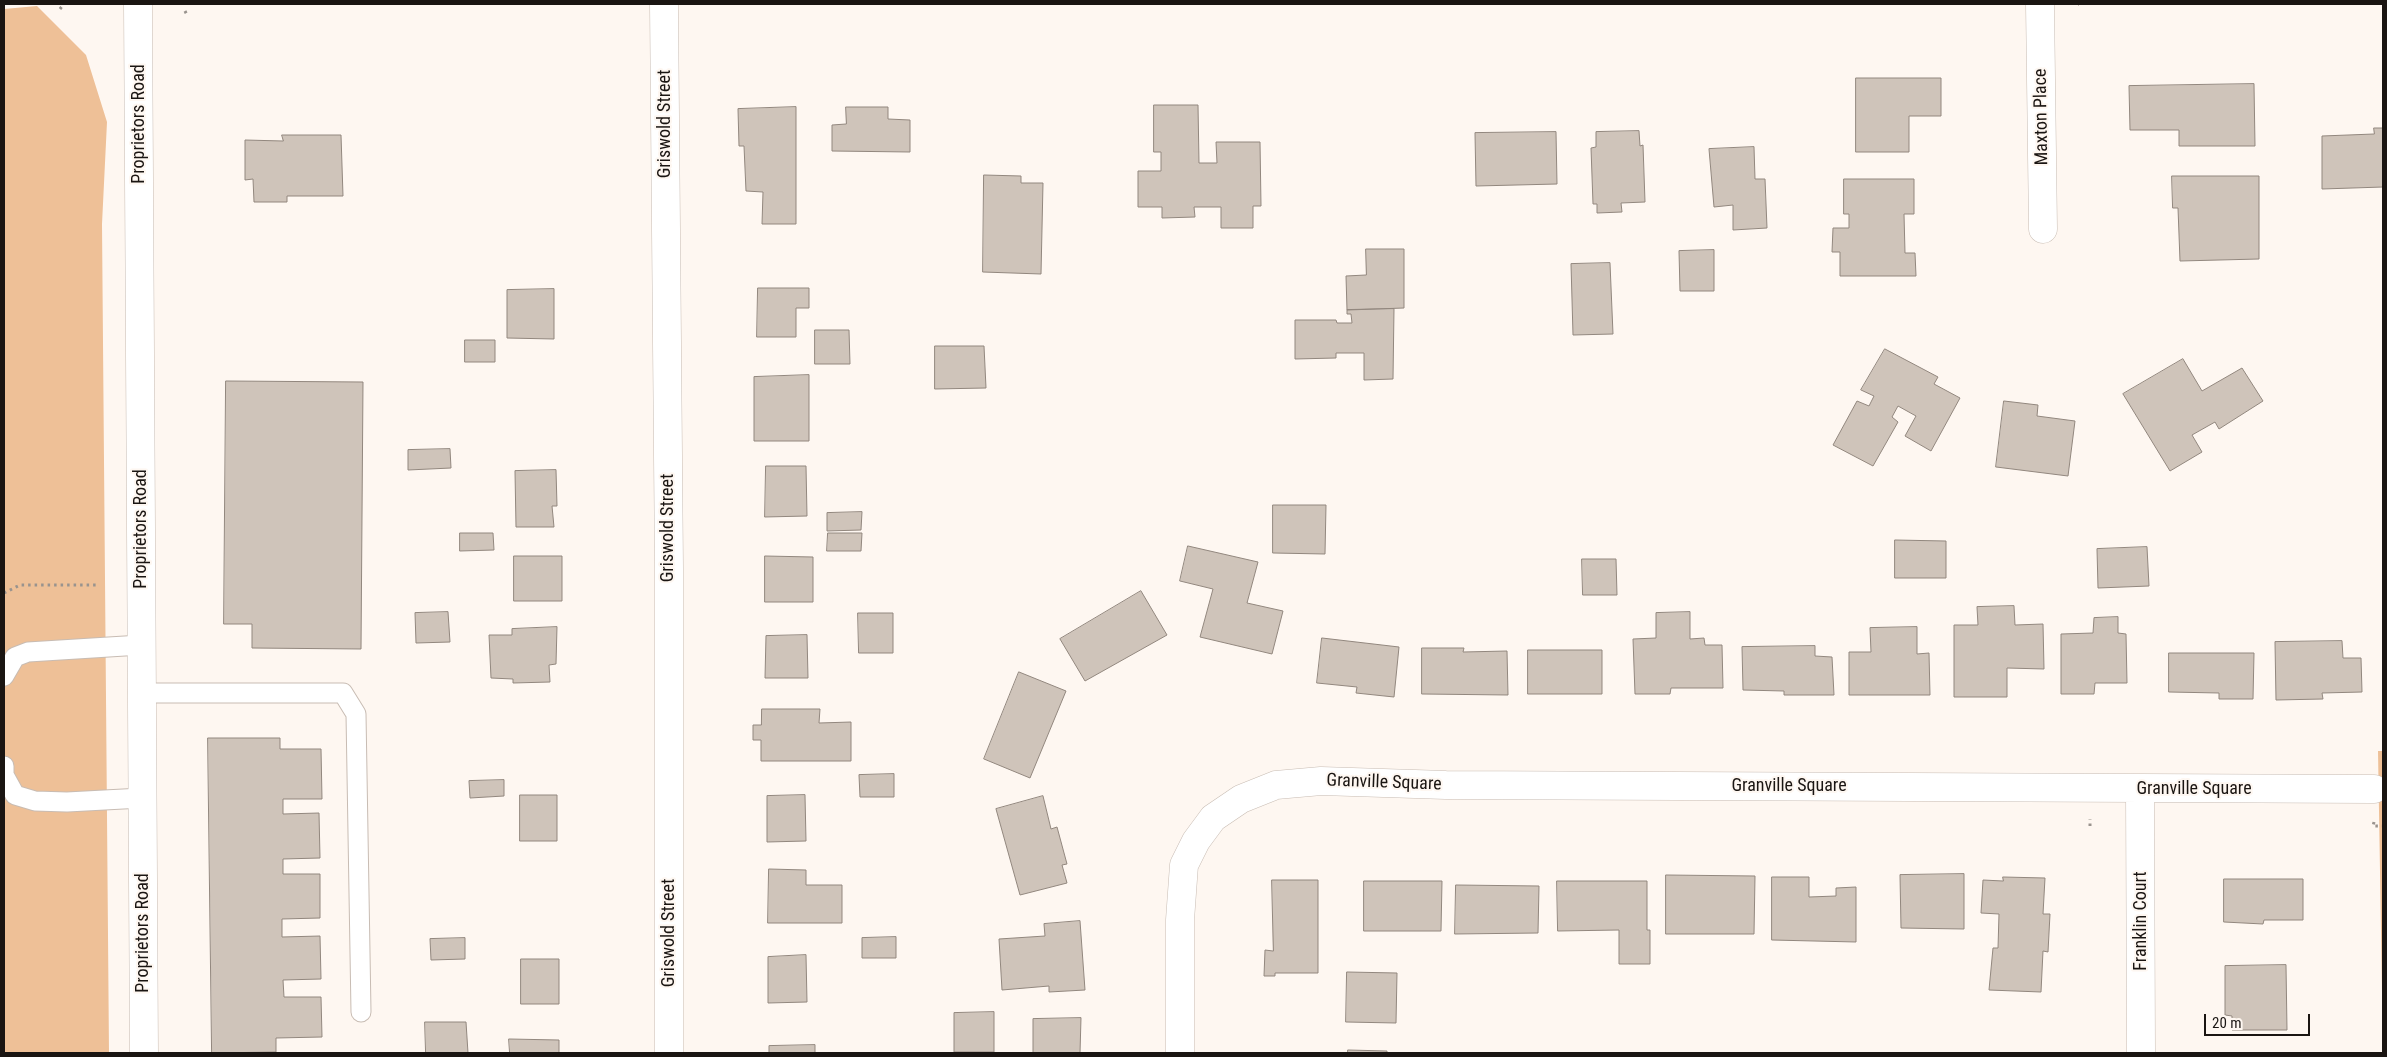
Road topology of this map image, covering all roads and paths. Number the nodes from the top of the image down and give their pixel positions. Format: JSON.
{"nodes":[{"id":1,"x":138,"y":4,"type":"edge"},
{"id":2,"x":664,"y":4,"type":"edge"},
{"id":3,"x":2040,"y":4,"type":"edge"},
{"id":4,"x":63,"y":5,"type":"edge"},
{"id":5,"x":60,"y":9,"type":"dead end"},
{"id":6,"x":184,"y":11,"type":"dead end"},
{"id":7,"x":188,"y":15,"type":"dead end"},
{"id":8,"x":2043,"y":229,"type":"dead end"},
{"id":9,"x":97,"y":585,"type":"dead end"},
{"id":10,"x":4,"y":593,"type":"edge"},
{"id":11,"x":141,"y":645,"type":"junction"},
{"id":12,"x":4,"y":676,"type":"edge"},
{"id":13,"x":142,"y":693,"type":"junction"},
{"id":14,"x":4,"y":766,"type":"edge"},
{"id":15,"x":2140,"y":789,"type":"junction"},
{"id":16,"x":2374,"y":789,"type":"dead end"},
{"id":17,"x":142,"y":798,"type":"junction"},
{"id":18,"x":361,"y":1012,"type":"dead end"},
{"id":19,"x":144,"y":1053,"type":"edge"},
{"id":20,"x":669,"y":1053,"type":"edge"},
{"id":21,"x":1180,"y":1053,"type":"edge"},
{"id":22,"x":2141,"y":1053,"type":"edge"}],
"edges":[{"from":1,"to":11,"type":"street","name":"Proprietors Road"},
{"from":2,"to":20,"type":"street","name":"Griswold Street"},
{"from":3,"to":8,"type":"street","name":"Maxton Place"},
{"from":4,"to":5,"type":"path"},
{"from":6,"to":7,"type":"path"},
{"from":9,"to":10,"type":"path"},
{"from":11,"to":12,"type":"lane"},
{"from":11,"to":13,"type":"street","name":"Proprietors Road"},
{"from":13,"to":17,"type":"street","name":"Proprietors Road"},
{"from":13,"to":18,"type":"lane"},
{"from":14,"to":17,"type":"lane"},
{"from":15,"to":16,"type":"street","name":"Granville Square"},
{"from":15,"to":21,"type":"street","name":"Granville Square"},
{"from":15,"to":22,"type":"street","name":"Franklin Court"},
{"from":17,"to":19,"type":"street","name":"Proprietors Road"}]}
